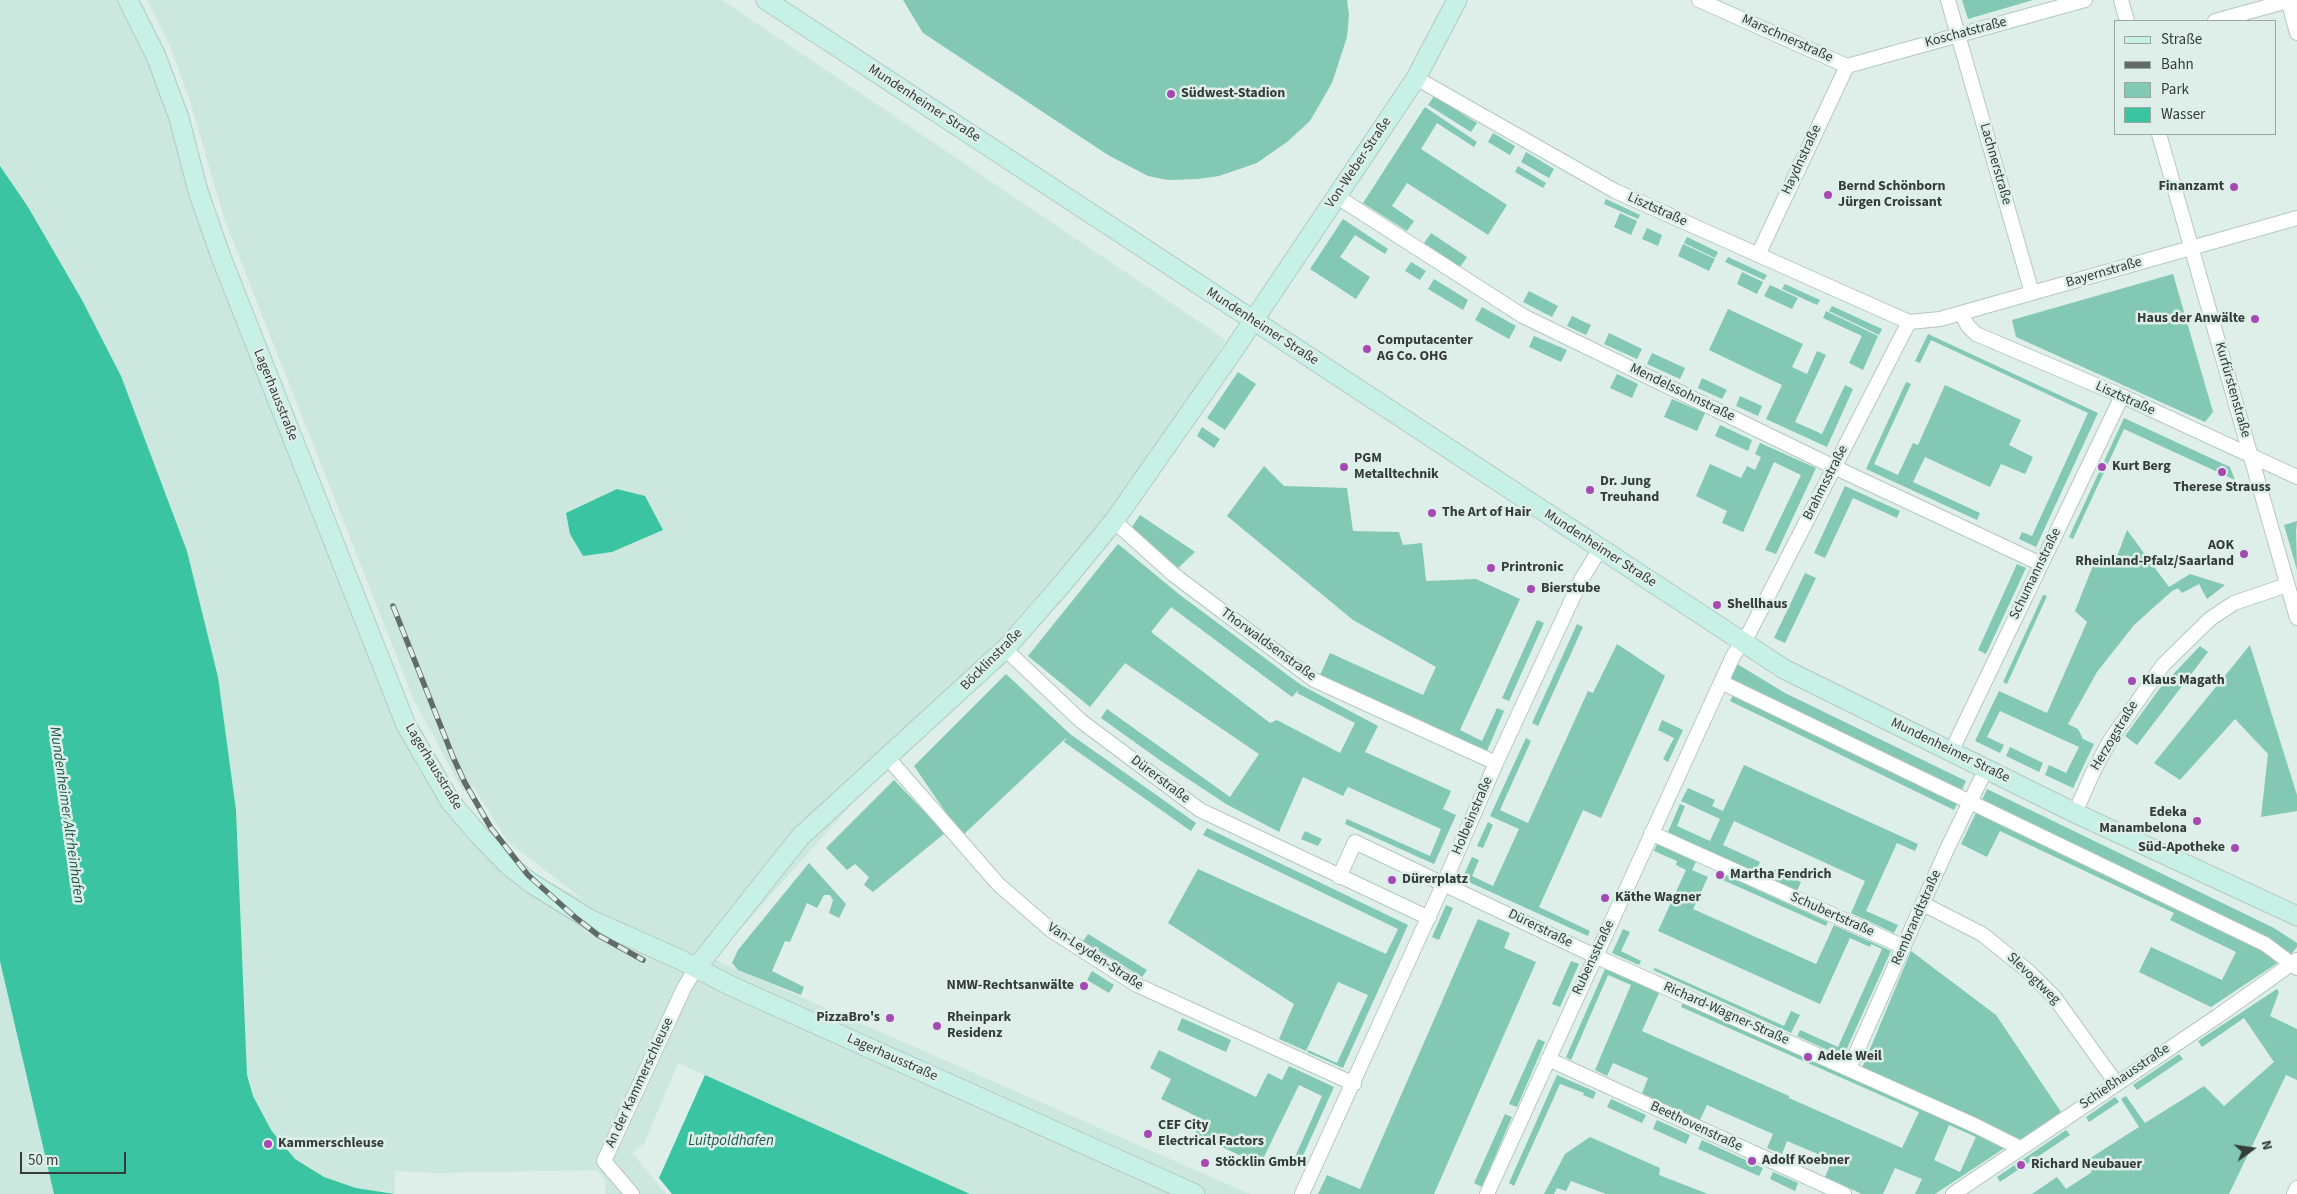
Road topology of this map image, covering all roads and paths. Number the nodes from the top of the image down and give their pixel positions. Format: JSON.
{"nodes":[{"id":1,"x":128,"y":0,"type":"edge"},
{"id":2,"x":766,"y":0,"type":"edge"},
{"id":3,"x":1457,"y":0,"type":"edge"},
{"id":4,"x":1699,"y":0,"type":"edge"},
{"id":5,"x":1948,"y":0,"type":"edge"},
{"id":6,"x":2085,"y":0,"type":"edge"},
{"id":7,"x":2121,"y":0,"type":"edge"},
{"id":8,"x":2291,"y":1,"type":"edge"},
{"id":9,"x":2127,"y":20,"type":"edge"},
{"id":10,"x":2219,"y":20,"type":"edge"},
{"id":11,"x":2297,"y":33,"type":"edge"},
{"id":12,"x":1957,"y":35,"type":"junction"},
{"id":13,"x":1847,"y":66,"type":"junction"},
{"id":14,"x":1416,"y":78,"type":"junction"},
{"id":15,"x":2159,"y":135,"type":"edge"},
{"id":16,"x":1336,"y":196,"type":"junction"},
{"id":17,"x":2297,"y":218,"type":"edge"},
{"id":18,"x":2191,"y":248,"type":"junction"},
{"id":19,"x":1758,"y":254,"type":"junction"},
{"id":20,"x":2032,"y":293,"type":"junction"},
{"id":21,"x":1962,"y":313,"type":"junction"},
{"id":22,"x":1253,"y":321,"type":"junction"},
{"id":23,"x":1909,"y":322,"type":"junction"},
{"id":24,"x":2122,"y":396,"type":"junction"},
{"id":25,"x":2251,"y":457,"type":"junction"},
{"id":26,"x":1834,"y":467,"type":"junction"},
{"id":27,"x":2297,"y":477,"type":"edge"},
{"id":28,"x":1114,"y":521,"type":"junction"},
{"id":29,"x":1600,"y":549,"type":"junction"},
{"id":30,"x":2041,"y":564,"type":"junction"},
{"id":31,"x":2288,"y":585,"type":"junction"},
{"id":32,"x":2297,"y":618,"type":"edge"},
{"id":33,"x":1742,"y":642,"type":"junction"},
{"id":34,"x":1005,"y":649,"type":"junction"},
{"id":35,"x":1721,"y":682,"type":"junction"},
{"id":36,"x":1951,"y":752,"type":"junction"},
{"id":37,"x":888,"y":758,"type":"junction"},
{"id":38,"x":1496,"y":762,"type":"junction"},
{"id":39,"x":1986,"y":769,"type":"junction"},
{"id":40,"x":1969,"y":802,"type":"junction"},
{"id":41,"x":2076,"y":813,"type":"junction"},
{"id":42,"x":1651,"y":833,"type":"junction"},
{"id":43,"x":1339,"y":877,"type":"junction"},
{"id":44,"x":1444,"y":883,"type":"junction"},
{"id":45,"x":1924,"y":904,"type":"junction"},
{"id":46,"x":2297,"y":916,"type":"edge"},
{"id":47,"x":1429,"y":918,"type":"junction"},
{"id":48,"x":1904,"y":947,"type":"junction"},
{"id":49,"x":1595,"y":956,"type":"junction"},
{"id":50,"x":2295,"y":964,"type":"edge"},
{"id":51,"x":696,"y":968,"type":"junction"},
{"id":52,"x":1548,"y":1059,"type":"junction"},
{"id":53,"x":1849,"y":1068,"type":"junction"},
{"id":54,"x":2116,"y":1083,"type":"junction"},
{"id":55,"x":1354,"y":1084,"type":"junction"},
{"id":56,"x":2020,"y":1148,"type":"junction"},
{"id":57,"x":2297,"y":1188,"type":"edge"},
{"id":58,"x":632,"y":1194,"type":"edge"},
{"id":59,"x":1195,"y":1194,"type":"edge"},
{"id":60,"x":1302,"y":1194,"type":"edge"},
{"id":61,"x":1487,"y":1194,"type":"edge"},
{"id":62,"x":1844,"y":1194,"type":"edge"},
{"id":63,"x":1953,"y":1194,"type":"edge"},
{"id":64,"x":2294,"y":1194,"type":"edge"}],
"edges":[{"from":1,"to":51,"type":"street","name":"Lagerhausstraße"},
{"from":2,"to":22,"type":"street","name":"Mundenheimer Straße"},
{"from":3,"to":14,"type":"street","name":"Von-Weber-Straße"},
{"from":4,"to":13,"type":"street","name":"Marschnerstraße"},
{"from":5,"to":12,"type":"street","name":"Lachnerstraße"},
{"from":6,"to":12,"type":"street","name":"Koschatstraße"},
{"from":7,"to":9,"type":"street"},
{"from":8,"to":10,"type":"street"},
{"from":8,"to":11,"type":"street"},
{"from":12,"to":13,"type":"street","name":"Koschatstraße"},
{"from":12,"to":20,"type":"street","name":"Lachnerstraße"},
{"from":13,"to":19,"type":"street","name":"Haydnstraße"},
{"from":14,"to":16,"type":"street","name":"Von-Weber-Straße"},
{"from":14,"to":19,"type":"street","name":"Lisztstraße"},
{"from":15,"to":18,"type":"street","name":"Kurfürstenstraße"},
{"from":16,"to":22,"type":"street","name":"Von-Weber-Straße"},
{"from":16,"to":26,"type":"street","name":"Mendelssohnstraße"},
{"from":17,"to":18,"type":"street","name":"Bayernstraße"},
{"from":18,"to":20,"type":"street","name":"Bayernstraße"},
{"from":18,"to":25,"type":"street","name":"Kurfürstenstraße"},
{"from":19,"to":23,"type":"street","name":"Lisztstraße"},
{"from":20,"to":21,"type":"street","name":"Bayernstraße"},
{"from":21,"to":23,"type":"street","name":"Bayernstraße"},
{"from":21,"to":24,"type":"street","name":"Lisztstraße"},
{"from":22,"to":28,"type":"street","name":"Böcklinstraße"},
{"from":22,"to":29,"type":"street","name":"Mundenheimer Straße"},
{"from":23,"to":26,"type":"street","name":"Brahmsstraße"},
{"from":24,"to":25,"type":"street","name":"Lisztstraße"},
{"from":24,"to":30,"type":"street","name":"Schumannstraße"},
{"from":25,"to":27,"type":"street","name":"Lisztstraße"},
{"from":25,"to":31,"type":"street","name":"Kurfürstenstraße"},
{"from":26,"to":30,"type":"street","name":"Mendelssohnstraße"},
{"from":26,"to":33,"type":"street","name":"Brahmsstraße"},
{"from":28,"to":34,"type":"street","name":"Böcklinstraße"},
{"from":28,"to":38,"type":"street","name":"Thorwaldsenstraße"},
{"from":29,"to":33,"type":"street","name":"Mundenheimer Straße"},
{"from":29,"to":38,"type":"street","name":"Holbeinstraße"},
{"from":30,"to":36,"type":"street","name":"Schumannstraße"},
{"from":31,"to":32,"type":"street","name":"Kurfürstenstraße"},
{"from":31,"to":41,"type":"street","name":"Herzogstraße"},
{"from":33,"to":35,"type":"street","name":"Rubensstraße"},
{"from":33,"to":36,"type":"street","name":"Mundenheimer Straße"},
{"from":34,"to":37,"type":"street","name":"Böcklinstraße"},
{"from":34,"to":43,"type":"street","name":"Dürerstraße"},
{"from":35,"to":40,"type":"street"},
{"from":35,"to":42,"type":"street","name":"Rubensstraße"},
{"from":36,"to":39,"type":"street","name":"Mundenheimer Straße"},
{"from":37,"to":51,"type":"street","name":"Böcklinstraße"},
{"from":37,"to":55,"type":"street","name":"Van-Leyden-Straße"},
{"from":38,"to":44,"type":"street","name":"Holbeinstraße"},
{"from":39,"to":40,"type":"street","name":"Rembrandtstraße"},
{"from":39,"to":41,"type":"street","name":"Mundenheimer Straße"},
{"from":40,"to":45,"type":"street","name":"Rembrandtstraße"},
{"from":40,"to":50,"type":"street"},
{"from":41,"to":46,"type":"street","name":"Mundenheimer Straße"},
{"from":42,"to":48,"type":"street","name":"Schubertstraße"},
{"from":42,"to":49,"type":"street","name":"Rubensstraße"},
{"from":43,"to":44,"type":"street","name":"Dürerstraße"},
{"from":43,"to":47,"type":"street","name":"Dürerstraße"},
{"from":44,"to":47,"type":"street","name":"Holbeinstraße"},
{"from":44,"to":49,"type":"street","name":"Dürerstraße"},
{"from":45,"to":48,"type":"street","name":"Rembrandtstraße"},
{"from":45,"to":54,"type":"street","name":"Slevogtweg"},
{"from":47,"to":55,"type":"street","name":"Holbeinstraße"},
{"from":48,"to":53,"type":"street","name":"Rembrandtstraße"},
{"from":49,"to":52,"type":"street","name":"Rubensstraße"},
{"from":49,"to":53,"type":"street","name":"Richard-Wagner-Straße"},
{"from":50,"to":54,"type":"street","name":"Schießhausstraße"},
{"from":51,"to":58,"type":"street","name":"An der Kammerschleuse"},
{"from":51,"to":59,"type":"street","name":"Lagerhausstraße"},
{"from":52,"to":61,"type":"street","name":"Rubensstraße"},
{"from":52,"to":62,"type":"street","name":"Beethovenstraße"},
{"from":53,"to":56,"type":"street","name":"Richard-Wagner-Straße"},
{"from":54,"to":56,"type":"street","name":"Schießhausstraße"},
{"from":55,"to":60,"type":"street","name":"Holbeinstraße"},
{"from":56,"to":63,"type":"street","name":"Schießhausstraße"},
{"from":57,"to":64,"type":"street"}]}
